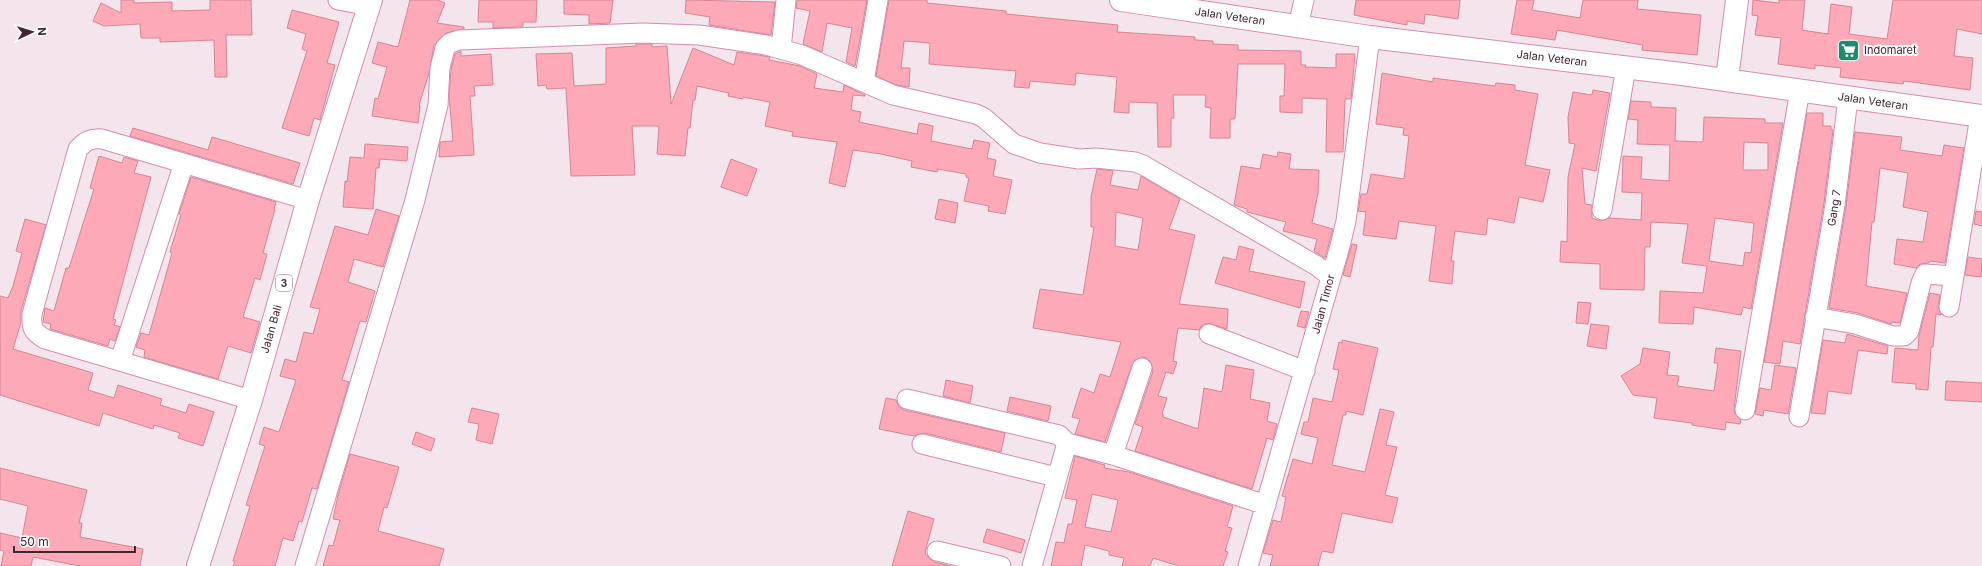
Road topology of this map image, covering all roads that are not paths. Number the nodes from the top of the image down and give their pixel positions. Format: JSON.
{"nodes":[{"id":1,"x":338,"y":0,"type":"edge"},
{"id":2,"x":786,"y":0,"type":"edge"},
{"id":3,"x":878,"y":0,"type":"edge"},
{"id":4,"x":1121,"y":0,"type":"edge"},
{"id":5,"x":1304,"y":0,"type":"edge"},
{"id":6,"x":1737,"y":0,"type":"edge"},
{"id":7,"x":370,"y":3,"type":"edge"},
{"id":8,"x":1196,"y":5,"type":"edge"},
{"id":9,"x":1298,"y":26,"type":"junction"},
{"id":10,"x":1370,"y":37,"type":"junction"},
{"id":11,"x":781,"y":41,"type":"junction"},
{"id":12,"x":1626,"y":67,"type":"junction"},
{"id":13,"x":865,"y":76,"type":"junction"},
{"id":14,"x":1727,"y":80,"type":"junction"},
{"id":15,"x":1800,"y":90,"type":"junction"},
{"id":16,"x":1848,"y":98,"type":"junction"},
{"id":17,"x":1981,"y":116,"type":"edge"},
{"id":18,"x":184,"y":163,"type":"junction"},
{"id":19,"x":308,"y":200,"type":"junction"},
{"id":20,"x":1602,"y":210,"type":"dead end"},
{"id":21,"x":1331,"y":273,"type":"junction"},
{"id":22,"x":1954,"y":276,"type":"junction"},
{"id":23,"x":1949,"y":307,"type":"dead end"},
{"id":24,"x":1815,"y":317,"type":"junction"},
{"id":25,"x":1209,"y":334,"type":"dead end"},
{"id":26,"x":120,"y":361,"type":"junction"},
{"id":27,"x":1142,"y":368,"type":"dead end"},
{"id":28,"x":1305,"y":371,"type":"junction"},
{"id":29,"x":907,"y":399,"type":"dead end"},
{"id":30,"x":251,"y":400,"type":"junction"},
{"id":31,"x":1745,"y":410,"type":"dead end"},
{"id":32,"x":1799,"y":417,"type":"dead end"},
{"id":33,"x":1067,"y":443,"type":"junction"},
{"id":34,"x":922,"y":444,"type":"dead end"},
{"id":35,"x":1113,"y":455,"type":"junction"},
{"id":36,"x":1056,"y":476,"type":"junction"},
{"id":37,"x":1266,"y":505,"type":"junction"},
{"id":38,"x":937,"y":551,"type":"dead end"},
{"id":39,"x":198,"y":566,"type":"edge"},
{"id":40,"x":305,"y":566,"type":"edge"},
{"id":41,"x":1001,"y":566,"type":"edge"},
{"id":42,"x":1032,"y":566,"type":"edge"},
{"id":43,"x":1248,"y":566,"type":"edge"}],
"edges":[{"from":1,"to":7,"type":"street"},
{"from":2,"to":11,"type":"street"},
{"from":3,"to":13,"type":"street"},
{"from":4,"to":8,"type":"main road","name":"Jalan Veteran"},
{"from":5,"to":9,"type":"street"},
{"from":6,"to":14,"type":"main road"},
{"from":7,"to":19,"type":"main road","name":"Jalan Bali","number":"3"},
{"from":8,"to":9,"type":"main road","name":"Jalan Veteran"},
{"from":9,"to":10,"type":"main road","name":"Jalan Veteran"},
{"from":10,"to":12,"type":"main road","name":"Jalan Veteran"},
{"from":10,"to":21,"type":"street","name":"Jalan Timor"},
{"from":11,"to":13,"type":"street"},
{"from":11,"to":40,"type":"street"},
{"from":12,"to":14,"type":"main road","name":"Jalan Veteran"},
{"from":12,"to":20,"type":"street"},
{"from":13,"to":21,"type":"street"},
{"from":14,"to":15,"type":"main road","name":"Jalan Veteran"},
{"from":15,"to":16,"type":"main road","name":"Jalan Veteran"},
{"from":15,"to":31,"type":"street"},
{"from":16,"to":17,"type":"main road","name":"Jalan Veteran"},
{"from":16,"to":24,"type":"street","name":"Gang 7"},
{"from":17,"to":22,"type":"street"},
{"from":18,"to":19,"type":"street"},
{"from":18,"to":26,"type":"street"},
{"from":18,"to":26,"type":"street"},
{"from":19,"to":30,"type":"main road","name":"Jalan Bali","number":"3"},
{"from":21,"to":28,"type":"street","name":"Jalan Timor"},
{"from":22,"to":23,"type":"street"},
{"from":22,"to":24,"type":"street"},
{"from":24,"to":32,"type":"street","name":"Gang 7"},
{"from":25,"to":28,"type":"street"},
{"from":26,"to":30,"type":"street"},
{"from":27,"to":35,"type":"street"},
{"from":28,"to":37,"type":"street","name":"Jalan Timor"},
{"from":29,"to":33,"type":"street"},
{"from":30,"to":39,"type":"main road","name":"Jalan Bali","number":"3"},
{"from":33,"to":35,"type":"street"},
{"from":33,"to":36,"type":"street"},
{"from":34,"to":36,"type":"street"},
{"from":35,"to":37,"type":"street"},
{"from":36,"to":42,"type":"street"},
{"from":37,"to":43,"type":"street","name":"Jalan Timor"},
{"from":38,"to":41,"type":"street"}]}
